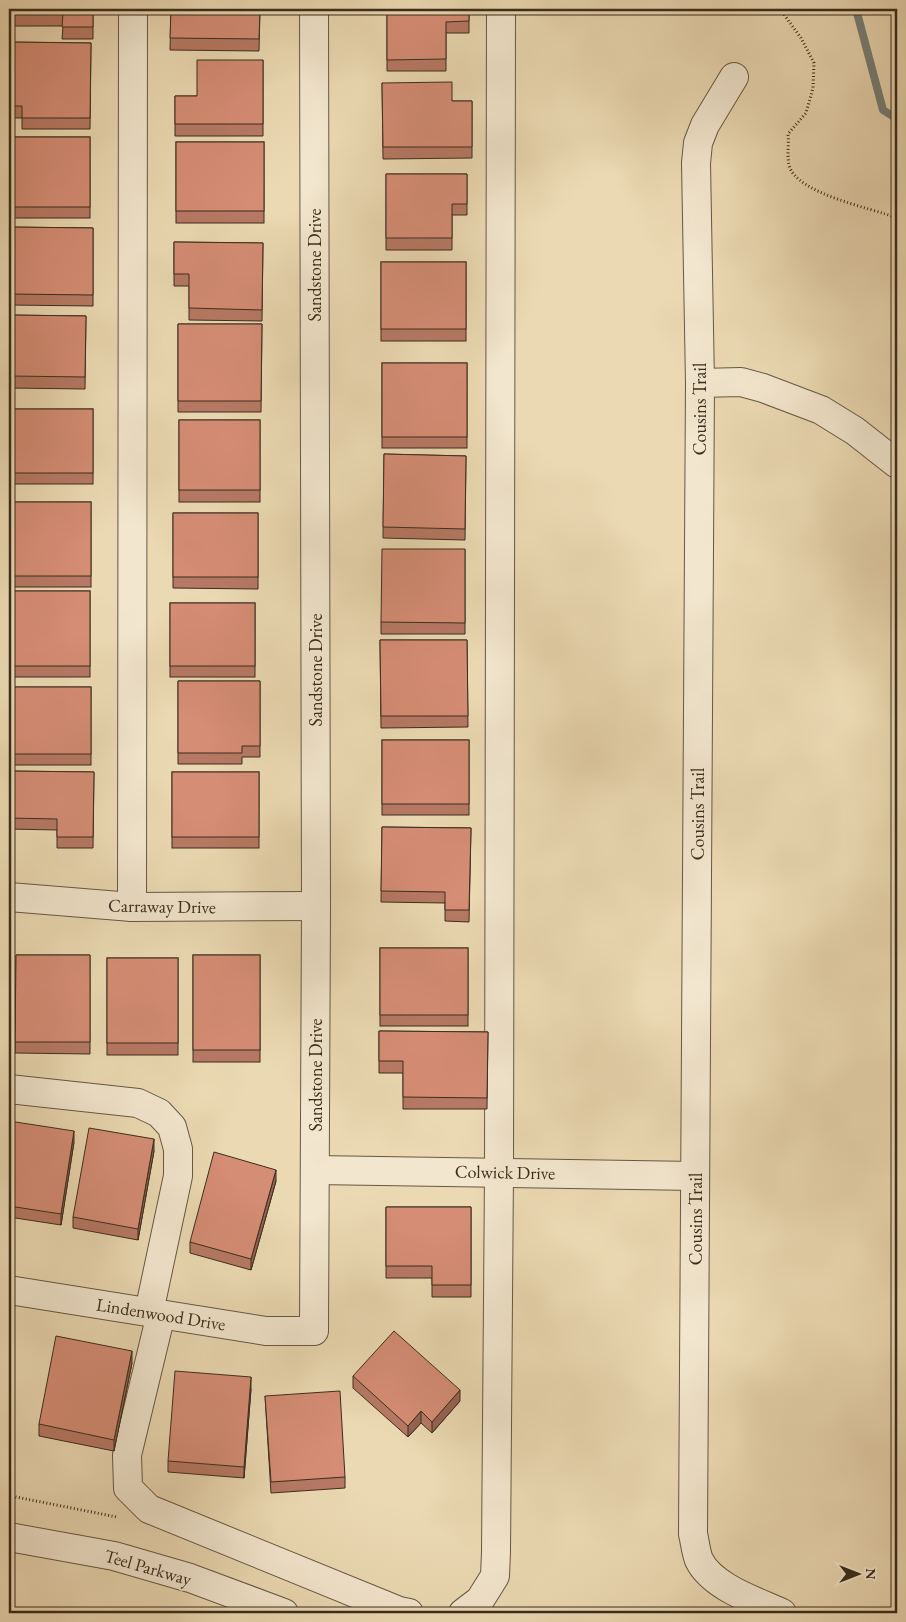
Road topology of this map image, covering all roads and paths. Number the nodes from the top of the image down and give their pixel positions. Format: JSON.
{"nodes":[{"id":1,"x":133,"y":9,"type":"edge"},
{"id":2,"x":314,"y":9,"type":"edge"},
{"id":3,"x":501,"y":9,"type":"edge"},
{"id":4,"x":780,"y":9,"type":"edge"},
{"id":5,"x":734,"y":77,"type":"dead end"},
{"id":6,"x":897,"y":218,"type":"edge"},
{"id":7,"x":700,"y":384,"type":"junction"},
{"id":8,"x":897,"y":464,"type":"edge"},
{"id":9,"x":9,"y":897,"type":"edge"},
{"id":10,"x":316,"y":906,"type":"junction"},
{"id":11,"x":132,"y":907,"type":"junction"},
{"id":12,"x":9,"y":1089,"type":"edge"},
{"id":13,"x":315,"y":1170,"type":"junction"},
{"id":14,"x":499,"y":1172,"type":"junction"},
{"id":15,"x":695,"y":1176,"type":"junction"},
{"id":16,"x":9,"y":1290,"type":"edge"},
{"id":17,"x":155,"y":1313,"type":"junction"},
{"id":18,"x":314,"y":1331,"type":"joint"},
{"id":19,"x":9,"y":1537,"type":"edge"},
{"id":20,"x":284,"y":1613,"type":"edge"},
{"id":21,"x":409,"y":1613,"type":"edge"},
{"id":22,"x":463,"y":1613,"type":"edge"},
{"id":23,"x":782,"y":1613,"type":"edge"}],
"edges":[{"from":1,"to":11,"type":"street"},
{"from":2,"to":10,"type":"street","name":"Sandstone Drive"},
{"from":3,"to":14,"type":"street"},
{"from":4,"to":6,"type":"path"},
{"from":5,"to":7,"type":"street","name":"Cousins Trail"},
{"from":7,"to":8,"type":"street"},
{"from":7,"to":15,"type":"street","name":"Cousins Trail"},
{"from":9,"to":11,"type":"street","name":"Carraway Drive"},
{"from":10,"to":11,"type":"street","name":"Carraway Drive"},
{"from":10,"to":13,"type":"street","name":"Sandstone Drive"},
{"from":12,"to":17,"type":"street"},
{"from":13,"to":14,"type":"street","name":"Colwick Drive"},
{"from":13,"to":18,"type":"street","name":"Sandstone Drive"},
{"from":14,"to":15,"type":"street","name":"Colwick Drive"},
{"from":14,"to":22,"type":"street"},
{"from":15,"to":23,"type":"street","name":"Cousins Trail"},
{"from":16,"to":17,"type":"street","name":"Lindenwood Drive"},
{"from":17,"to":18,"type":"street","name":"Lindenwood Drive"},
{"from":17,"to":21,"type":"street"},
{"from":19,"to":20,"type":"street","name":"Teel Parkway"}]}
